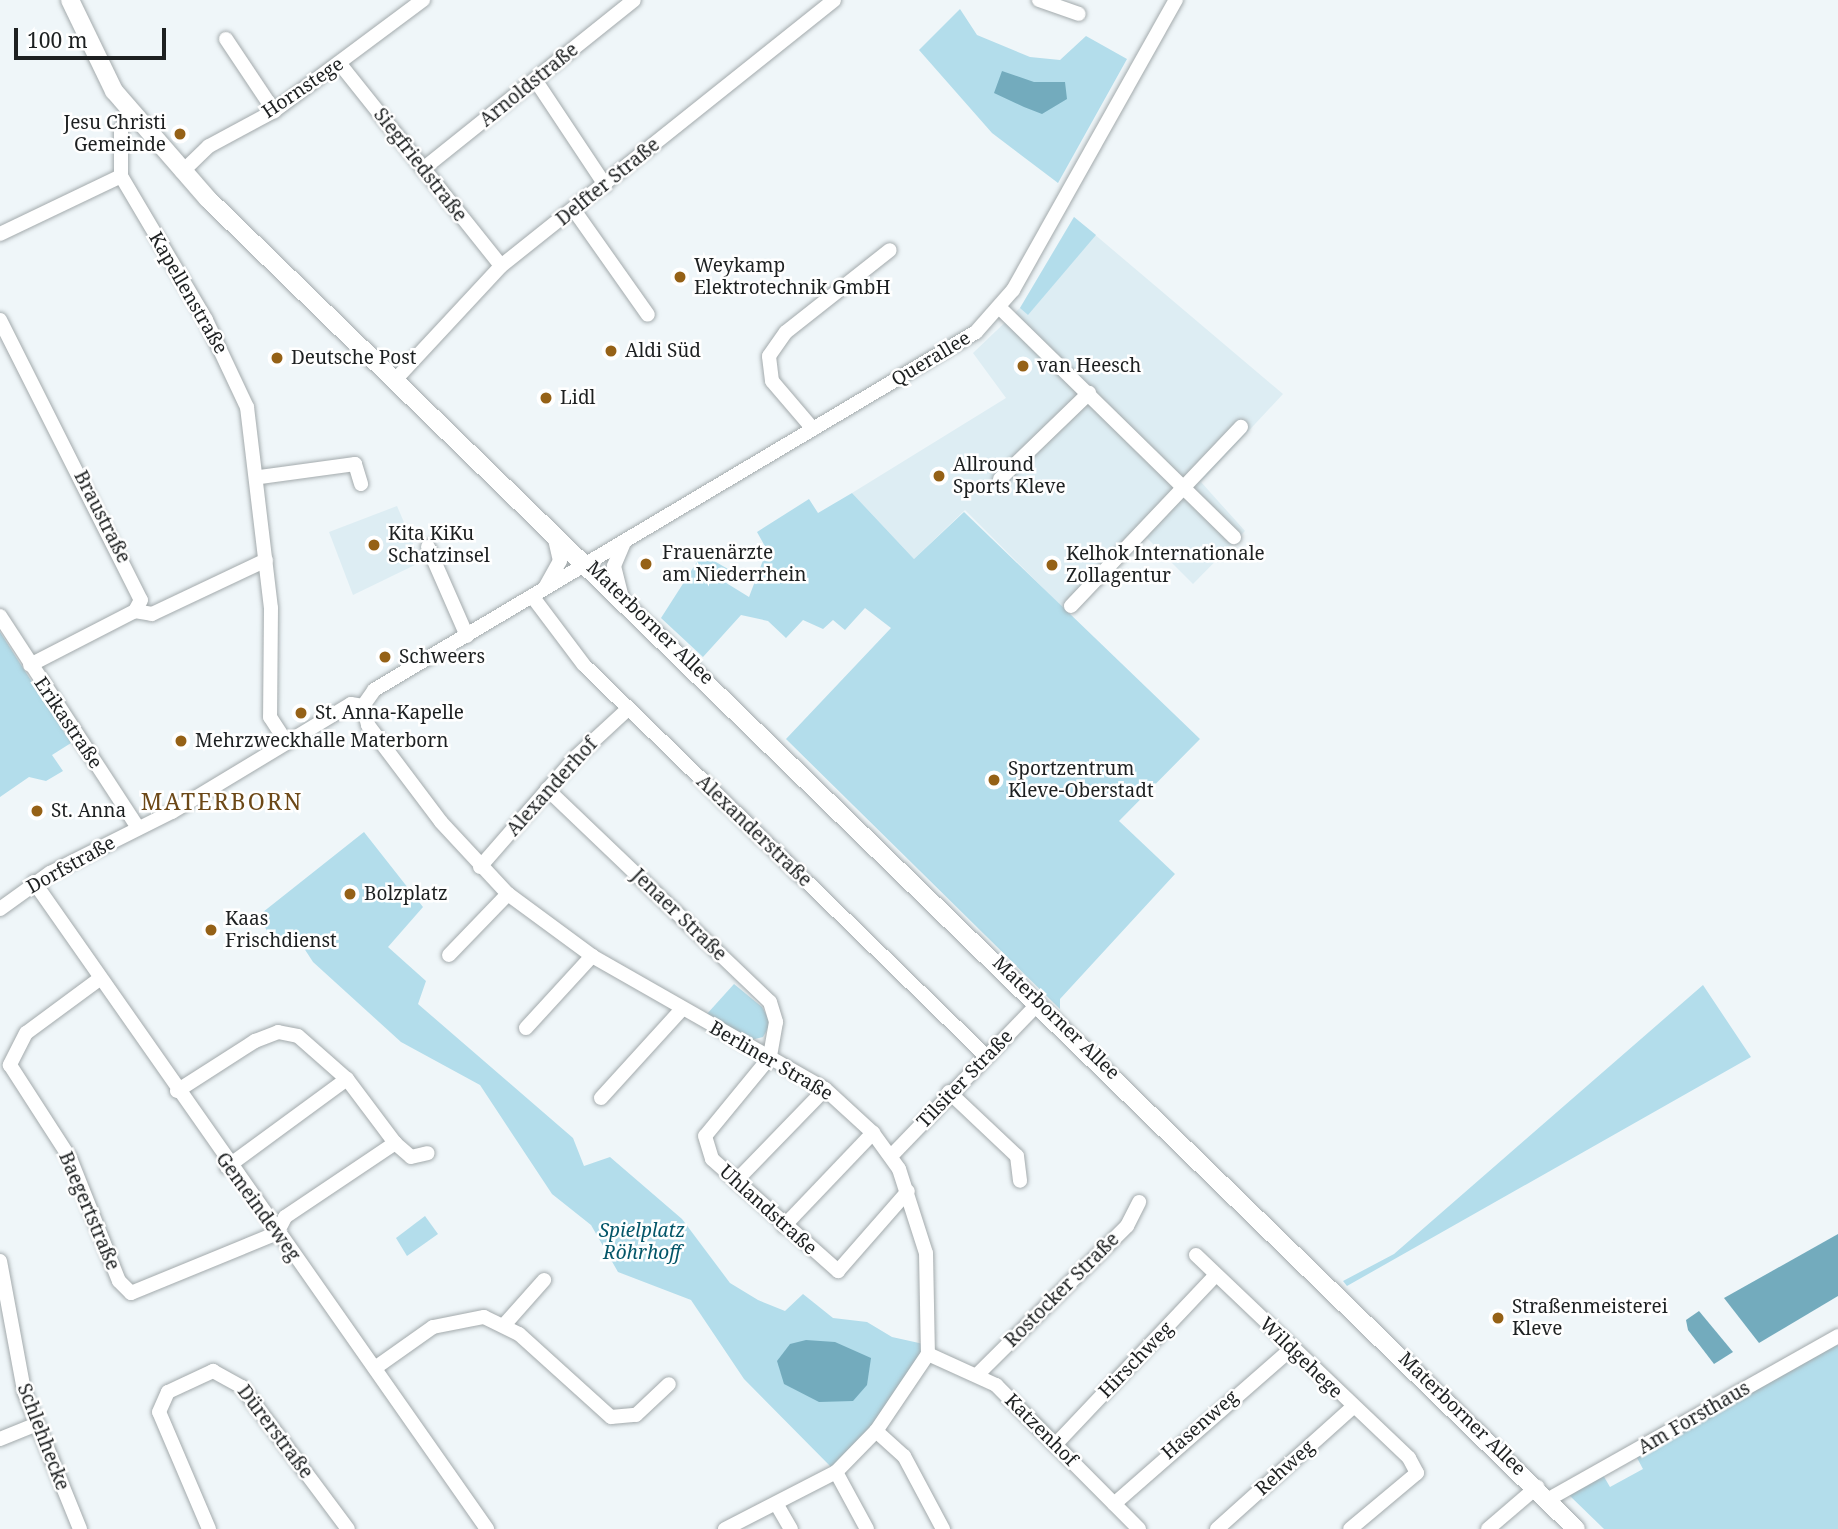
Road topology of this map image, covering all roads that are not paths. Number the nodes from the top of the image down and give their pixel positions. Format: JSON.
{"nodes":[{"id":1,"x":70,"y":0,"type":"edge"},
{"id":2,"x":423,"y":0,"type":"edge"},
{"id":3,"x":634,"y":0,"type":"edge"},
{"id":4,"x":834,"y":0,"type":"edge"},
{"id":5,"x":1040,"y":0,"type":"edge"},
{"id":6,"x":1176,"y":0,"type":"edge"},
{"id":7,"x":1079,"y":14,"type":"dead end"},
{"id":8,"x":226,"y":39,"type":"dead end"},
{"id":9,"x":340,"y":64,"type":"junction"},
{"id":10,"x":536,"y":81,"type":"junction"},
{"id":11,"x":274,"y":111,"type":"junction"},
{"id":12,"x":131,"y":114,"type":"junction"},
{"id":13,"x":423,"y":169,"type":"junction"},
{"id":14,"x":182,"y":172,"type":"junction"},
{"id":15,"x":121,"y":176,"type":"junction"},
{"id":16,"x":605,"y":185,"type":"junction"},
{"id":17,"x":573,"y":210,"type":"junction"},
{"id":18,"x":0,"y":234,"type":"edge"},
{"id":19,"x":890,"y":250,"type":"dead end"},
{"id":20,"x":500,"y":266,"type":"junction"},
{"id":21,"x":999,"y":307,"type":"junction"},
{"id":22,"x":648,"y":315,"type":"dead end"},
{"id":23,"x":2,"y":329,"type":"edge"},
{"id":24,"x":396,"y":379,"type":"junction"},
{"id":25,"x":1089,"y":393,"type":"junction"},
{"id":26,"x":1241,"y":427,"type":"dead end"},
{"id":27,"x":813,"y":429,"type":"junction"},
{"id":28,"x":348,"y":448,"type":"dead end"},
{"id":29,"x":355,"y":464,"type":"junction"},
{"id":30,"x":260,"y":477,"type":"junction"},
{"id":31,"x":1000,"y":479,"type":"dead end"},
{"id":32,"x":361,"y":484,"type":"dead end"},
{"id":33,"x":1185,"y":484,"type":"junction"},
{"id":34,"x":551,"y":526,"type":"junction"},
{"id":35,"x":1234,"y":537,"type":"dead end"},
{"id":36,"x":627,"y":539,"type":"junction"},
{"id":37,"x":428,"y":547,"type":"dead end"},
{"id":38,"x":266,"y":560,"type":"junction"},
{"id":39,"x":588,"y":563,"type":"junction"},
{"id":40,"x":538,"y":593,"type":"junction"},
{"id":41,"x":621,"y":594,"type":"junction"},
{"id":42,"x":1071,"y":606,"type":"dead end"},
{"id":43,"x":135,"y":611,"type":"junction"},
{"id":44,"x":0,"y":616,"type":"edge"},
{"id":45,"x":467,"y":636,"type":"junction"},
{"id":46,"x":30,"y":665,"type":"junction"},
{"id":47,"x":363,"y":706,"type":"junction"},
{"id":48,"x":628,"y":709,"type":"junction"},
{"id":49,"x":286,"y":742,"type":"junction"},
{"id":50,"x":547,"y":789,"type":"junction"},
{"id":51,"x":138,"y":828,"type":"junction"},
{"id":52,"x":481,"y":867,"type":"junction"},
{"id":53,"x":34,"y":882,"type":"junction"},
{"id":54,"x":508,"y":894,"type":"junction"},
{"id":55,"x":0,"y":909,"type":"edge"},
{"id":56,"x":449,"y":955,"type":"dead end"},
{"id":57,"x":592,"y":956,"type":"junction"},
{"id":58,"x":98,"y":980,"type":"junction"},
{"id":59,"x":1040,"y":1003,"type":"junction"},
{"id":60,"x":681,"y":1010,"type":"junction"},
{"id":61,"x":526,"y":1028,"type":"dead end"},
{"id":62,"x":986,"y":1056,"type":"junction"},
{"id":63,"x":771,"y":1057,"type":"junction"},
{"id":64,"x":347,"y":1079,"type":"junction"},
{"id":65,"x":825,"y":1089,"type":"junction"},
{"id":66,"x":177,"y":1091,"type":"junction"},
{"id":67,"x":949,"y":1092,"type":"junction"},
{"id":68,"x":601,"y":1098,"type":"dead end"},
{"id":69,"x":873,"y":1133,"type":"junction"},
{"id":70,"x":395,"y":1143,"type":"junction"},
{"id":71,"x":428,"y":1153,"type":"dead end"},
{"id":72,"x":892,"y":1155,"type":"junction"},
{"id":73,"x":227,"y":1167,"type":"junction"},
{"id":74,"x":736,"y":1181,"type":"junction"},
{"id":75,"x":1020,"y":1181,"type":"dead end"},
{"id":76,"x":908,"y":1191,"type":"junction"},
{"id":77,"x":1139,"y":1202,"type":"dead end"},
{"id":78,"x":784,"y":1226,"type":"junction"},
{"id":79,"x":277,"y":1233,"type":"junction"},
{"id":80,"x":1196,"y":1255,"type":"dead end"},
{"id":81,"x":0,"y":1261,"type":"edge"},
{"id":82,"x":1216,"y":1275,"type":"junction"},
{"id":83,"x":544,"y":1280,"type":"dead end"},
{"id":84,"x":505,"y":1324,"type":"junction"},
{"id":85,"x":1838,"y":1336,"type":"edge"},
{"id":86,"x":1290,"y":1350,"type":"junction"},
{"id":87,"x":928,"y":1354,"type":"junction"},
{"id":88,"x":375,"y":1368,"type":"junction"},
{"id":89,"x":978,"y":1374,"type":"junction"},
{"id":90,"x":669,"y":1384,"type":"dead end"},
{"id":91,"x":1353,"y":1408,"type":"junction"},
{"id":92,"x":35,"y":1425,"type":"junction"},
{"id":93,"x":876,"y":1431,"type":"junction"},
{"id":94,"x":0,"y":1439,"type":"edge"},
{"id":95,"x":1055,"y":1445,"type":"junction"},
{"id":96,"x":836,"y":1472,"type":"junction"},
{"id":97,"x":1543,"y":1493,"type":"junction"},
{"id":98,"x":1114,"y":1504,"type":"junction"},
{"id":99,"x":778,"y":1505,"type":"junction"},
{"id":100,"x":80,"y":1529,"type":"edge"},
{"id":101,"x":209,"y":1529,"type":"edge"},
{"id":102,"x":348,"y":1529,"type":"edge"},
{"id":103,"x":487,"y":1529,"type":"edge"},
{"id":104,"x":725,"y":1529,"type":"edge"},
{"id":105,"x":790,"y":1529,"type":"edge"},
{"id":106,"x":867,"y":1529,"type":"edge"},
{"id":107,"x":943,"y":1529,"type":"edge"},
{"id":108,"x":1139,"y":1529,"type":"edge"},
{"id":109,"x":1217,"y":1529,"type":"edge"},
{"id":110,"x":1350,"y":1529,"type":"edge"},
{"id":111,"x":1488,"y":1529,"type":"edge"},
{"id":112,"x":1576,"y":1529,"type":"edge"}],
"edges":[{"from":1,"to":12,"type":"main road","name":"Materborner Allee"},
{"from":2,"to":9,"type":"street","name":"Hornstege"},
{"from":3,"to":10,"type":"street","name":"Arnoldstraße"},
{"from":4,"to":16,"type":"street","name":"Delfter Straße"},
{"from":5,"to":7,"type":"street"},
{"from":6,"to":21,"type":"street","name":"Querallee"},
{"from":8,"to":11,"type":"street"},
{"from":9,"to":11,"type":"street","name":"Hornstege"},
{"from":9,"to":13,"type":"street","name":"Siegfriedstraße"},
{"from":10,"to":13,"type":"street","name":"Arnoldstraße"},
{"from":10,"to":16,"type":"street"},
{"from":11,"to":14,"type":"street","name":"Hornstege"},
{"from":12,"to":14,"type":"main road","name":"Materborner Allee"},
{"from":12,"to":15,"type":"street","name":"Kapellenstraße"},
{"from":13,"to":20,"type":"street","name":"Siegfriedstraße"},
{"from":14,"to":24,"type":"main road","name":"Materborner Allee"},
{"from":15,"to":18,"type":"street"},
{"from":15,"to":30,"type":"street","name":"Kapellenstraße"},
{"from":16,"to":17,"type":"street","name":"Delfter Straße"},
{"from":17,"to":20,"type":"street","name":"Delfter Straße"},
{"from":17,"to":22,"type":"street"},
{"from":19,"to":27,"type":"street"},
{"from":20,"to":24,"type":"street","name":"Delfter Straße"},
{"from":21,"to":25,"type":"street"},
{"from":21,"to":27,"type":"street","name":"Querallee"},
{"from":23,"to":43,"type":"street","name":"Braustraße"},
{"from":24,"to":34,"type":"main road","name":"Materborner Allee"},
{"from":25,"to":31,"type":"street"},
{"from":25,"to":33,"type":"street"},
{"from":26,"to":33,"type":"street"},
{"from":27,"to":36,"type":"street","name":"Querallee"},
{"from":28,"to":29,"type":"street"},
{"from":29,"to":30,"type":"street"},
{"from":29,"to":32,"type":"street"},
{"from":30,"to":38,"type":"street","name":"Kapellenstraße"},
{"from":33,"to":35,"type":"street"},
{"from":33,"to":42,"type":"street"},
{"from":34,"to":39,"type":"main road","name":"Materborner Allee"},
{"from":34,"to":40,"type":"street"},
{"from":36,"to":39,"type":"street","name":"Querallee"},
{"from":36,"to":41,"type":"street"},
{"from":37,"to":45,"type":"street"},
{"from":38,"to":43,"type":"street"},
{"from":38,"to":49,"type":"street","name":"Kapellenstraße"},
{"from":39,"to":40,"type":"street","name":"Dorfstraße"},
{"from":39,"to":41,"type":"main road","name":"Materborner Allee"},
{"from":40,"to":45,"type":"street","name":"Dorfstraße"},
{"from":40,"to":48,"type":"street","name":"Alexanderstraße"},
{"from":41,"to":59,"type":"main road","name":"Materborner Allee"},
{"from":43,"to":46,"type":"street"},
{"from":44,"to":46,"type":"street","name":"Erikastraße"},
{"from":45,"to":47,"type":"street","name":"Dorfstraße"},
{"from":46,"to":51,"type":"street","name":"Erikastraße"},
{"from":47,"to":49,"type":"street","name":"Dorfstraße"},
{"from":47,"to":52,"type":"street","name":"Berliner Straße"},
{"from":48,"to":50,"type":"street","name":"Alexanderhof"},
{"from":48,"to":62,"type":"street","name":"Alexanderstraße"},
{"from":49,"to":51,"type":"street","name":"Dorfstraße"},
{"from":50,"to":52,"type":"street","name":"Alexanderhof"},
{"from":50,"to":63,"type":"street","name":"Jenaer Straße"},
{"from":51,"to":53,"type":"street","name":"Dorfstraße"},
{"from":52,"to":54,"type":"street","name":"Berliner Straße"},
{"from":53,"to":55,"type":"street","name":"Dorfstraße"},
{"from":53,"to":58,"type":"street","name":"Gemeindeweg"},
{"from":54,"to":56,"type":"street"},
{"from":54,"to":57,"type":"street","name":"Berliner Straße"},
{"from":57,"to":60,"type":"street","name":"Berliner Straße"},
{"from":57,"to":61,"type":"street"},
{"from":58,"to":66,"type":"street","name":"Gemeindeweg"},
{"from":58,"to":79,"type":"street","name":"Baegertstraße"},
{"from":59,"to":62,"type":"street","name":"Tilsiter Straße"},
{"from":59,"to":97,"type":"main road","name":"Materborner Allee"},
{"from":60,"to":63,"type":"street","name":"Berliner Straße"},
{"from":60,"to":68,"type":"street"},
{"from":62,"to":67,"type":"street","name":"Tilsiter Straße"},
{"from":63,"to":65,"type":"street","name":"Berliner Straße"},
{"from":63,"to":74,"type":"street","name":"Uhlandstraße"},
{"from":64,"to":66,"type":"street"},
{"from":64,"to":70,"type":"street"},
{"from":64,"to":73,"type":"street"},
{"from":65,"to":69,"type":"street","name":"Berliner Straße"},
{"from":65,"to":74,"type":"street"},
{"from":66,"to":73,"type":"street","name":"Gemeindeweg"},
{"from":67,"to":72,"type":"street","name":"Tilsiter Straße"},
{"from":67,"to":75,"type":"street"},
{"from":69,"to":72,"type":"street","name":"Berliner Straße"},
{"from":69,"to":78,"type":"street"},
{"from":70,"to":71,"type":"street"},
{"from":70,"to":79,"type":"street"},
{"from":72,"to":76,"type":"street","name":"Berliner Straße"},
{"from":73,"to":79,"type":"street","name":"Gemeindeweg"},
{"from":74,"to":78,"type":"street","name":"Uhlandstraße"},
{"from":76,"to":78,"type":"street","name":"Uhlandstraße"},
{"from":76,"to":87,"type":"street","name":"Berliner Straße"},
{"from":77,"to":89,"type":"street","name":"Rostocker Straße"},
{"from":79,"to":88,"type":"street","name":"Gemeindeweg"},
{"from":80,"to":82,"type":"street","name":"Wildgehege"},
{"from":81,"to":92,"type":"street","name":"Schlehhecke"},
{"from":82,"to":86,"type":"street","name":"Wildgehege"},
{"from":82,"to":95,"type":"street","name":"Hirschweg"},
{"from":83,"to":84,"type":"street"},
{"from":84,"to":88,"type":"street"},
{"from":84,"to":90,"type":"street"},
{"from":85,"to":97,"type":"street","name":"Am Forsthaus"},
{"from":86,"to":91,"type":"street","name":"Wildgehege"},
{"from":86,"to":98,"type":"street","name":"Hasenweg"},
{"from":87,"to":89,"type":"street","name":"Katzenhof"},
{"from":87,"to":93,"type":"street"},
{"from":88,"to":103,"type":"street","name":"Gemeindeweg"},
{"from":89,"to":95,"type":"street","name":"Katzenhof"},
{"from":91,"to":109,"type":"street","name":"Rehweg"},
{"from":91,"to":110,"type":"street","name":"Wildgehege"},
{"from":92,"to":94,"type":"street"},
{"from":92,"to":100,"type":"street","name":"Schlehhecke"},
{"from":93,"to":96,"type":"street"},
{"from":93,"to":107,"type":"street"},
{"from":95,"to":98,"type":"street","name":"Katzenhof"},
{"from":96,"to":99,"type":"street"},
{"from":96,"to":106,"type":"street"},
{"from":97,"to":111,"type":"street","name":"Am Forsthaus"},
{"from":97,"to":112,"type":"main road","name":"Materborner Allee"},
{"from":98,"to":108,"type":"street","name":"Katzenhof"},
{"from":99,"to":104,"type":"street"},
{"from":99,"to":105,"type":"street"},
{"from":101,"to":102,"type":"street","name":"Dürerstraße"}]}
